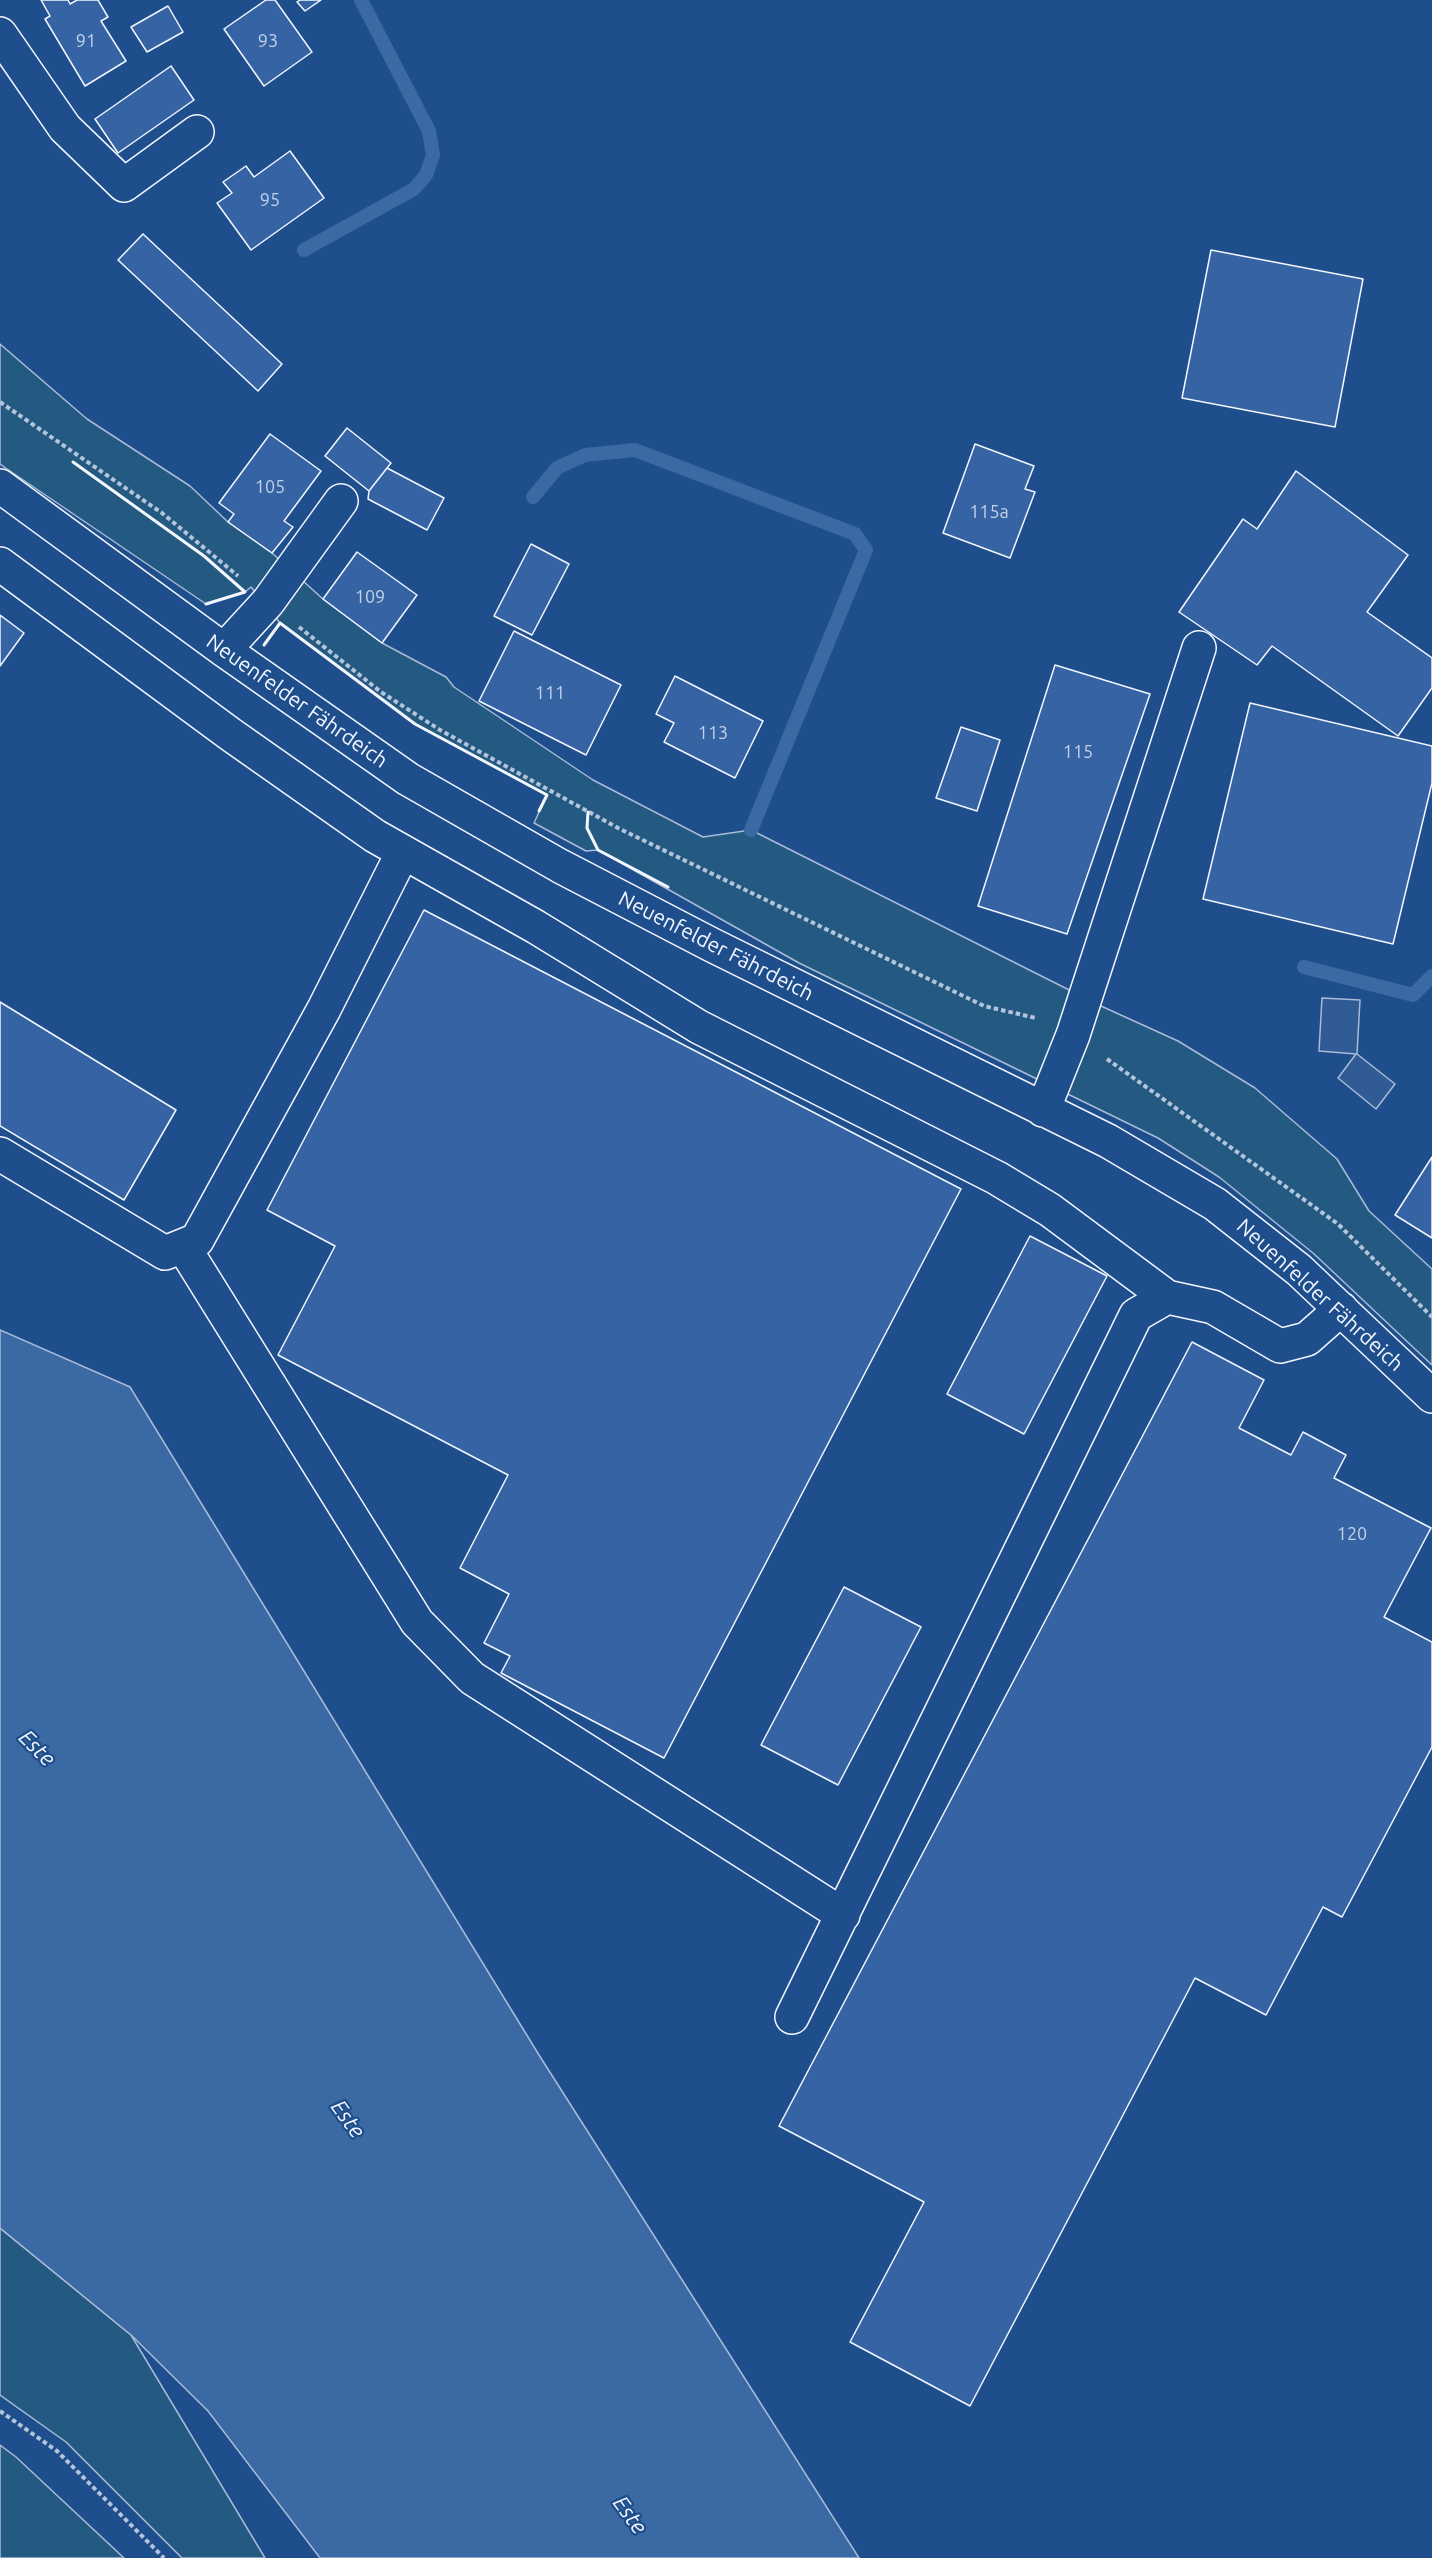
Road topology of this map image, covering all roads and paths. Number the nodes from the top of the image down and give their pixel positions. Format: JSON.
{"nodes":[{"id":1,"x":0,"y":34,"type":"edge"},
{"id":2,"x":196,"y":132,"type":"dead end"},
{"id":3,"x":0,"y":402,"type":"edge"},
{"id":4,"x":0,"y":486,"type":"edge"},
{"id":5,"x":341,"y":501,"type":"dead end"},
{"id":6,"x":0,"y":564,"type":"edge"},
{"id":7,"x":268,"y":602,"type":"junction"},
{"id":8,"x":1199,"y":648,"type":"dead end"},
{"id":9,"x":224,"y":650,"type":"junction"},
{"id":10,"x":404,"y":852,"type":"junction"},
{"id":11,"x":1072,"y":1035,"type":"junction"},
{"id":12,"x":1042,"y":1110,"type":"junction"},
{"id":13,"x":0,"y":1154,"type":"edge"},
{"id":14,"x":183,"y":1246,"type":"junction"},
{"id":15,"x":1167,"y":1297,"type":"junction"},
{"id":16,"x":1341,"y":1309,"type":"junction"},
{"id":17,"x":1432,"y":1317,"type":"edge"},
{"id":18,"x":1432,"y":1396,"type":"edge"},
{"id":19,"x":843,"y":1915,"type":"junction"},
{"id":20,"x":792,"y":2017,"type":"dead end"},
{"id":21,"x":0,"y":2411,"type":"edge"},
{"id":22,"x":164,"y":2558,"type":"edge"}],
"edges":[{"from":1,"to":2,"type":"street"},
{"from":3,"to":7,"type":"path"},
{"from":4,"to":9,"type":"street","name":"Neuenfelder Fährdeich"},
{"from":5,"to":7,"type":"street"},
{"from":6,"to":10,"type":"street"},
{"from":7,"to":9,"type":"street"},
{"from":7,"to":11,"type":"path"},
{"from":8,"to":11,"type":"street"},
{"from":9,"to":12,"type":"street","name":"Neuenfelder Fährdeich"},
{"from":10,"to":14,"type":"street"},
{"from":10,"to":15,"type":"street"},
{"from":11,"to":12,"type":"street"},
{"from":11,"to":17,"type":"path"},
{"from":12,"to":16,"type":"street","name":"Neuenfelder Fährdeich"},
{"from":13,"to":14,"type":"street"},
{"from":14,"to":19,"type":"street"},
{"from":15,"to":16,"type":"street"},
{"from":15,"to":19,"type":"street"},
{"from":16,"to":18,"type":"street","name":"Neuenfelder Fährdeich"},
{"from":19,"to":20,"type":"street"},
{"from":21,"to":22,"type":"path"}]}
